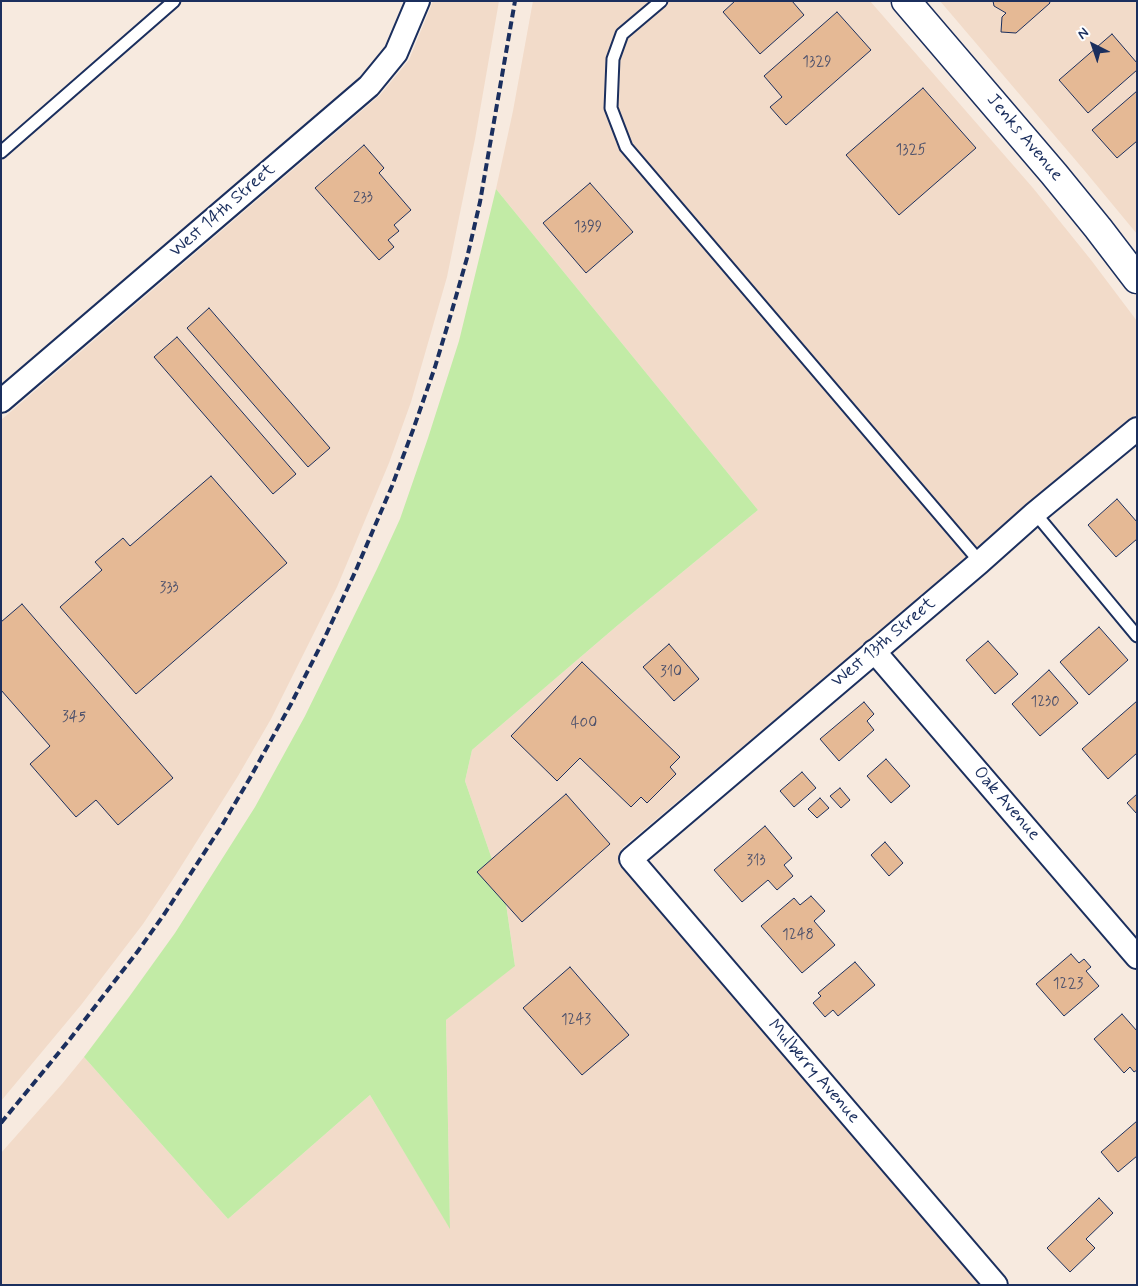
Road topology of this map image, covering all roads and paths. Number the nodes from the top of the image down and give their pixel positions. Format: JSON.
{"nodes":[{"id":1,"x":174,"y":1,"type":"edge"},
{"id":2,"x":418,"y":1,"type":"edge"},
{"id":3,"x":661,"y":1,"type":"edge"},
{"id":4,"x":906,"y":1,"type":"edge"},
{"id":5,"x":1,"y":152,"type":"edge"},
{"id":6,"x":1137,"y":279,"type":"edge"},
{"id":7,"x":1,"y":401,"type":"edge"},
{"id":8,"x":1137,"y":429,"type":"edge"},
{"id":9,"x":1035,"y":513,"type":"junction"},
{"id":10,"x":980,"y":562,"type":"junction"},
{"id":11,"x":1137,"y":636,"type":"edge"},
{"id":12,"x":874,"y":651,"type":"junction"},
{"id":13,"x":631,"y":858,"type":"joint"},
{"id":14,"x":1137,"y":957,"type":"edge"},
{"id":15,"x":996,"y":1285,"type":"edge"}],
"edges":[{"from":1,"to":5,"type":"lane"},
{"from":2,"to":7,"type":"street","name":"West 14th Street"},
{"from":3,"to":10,"type":"lane"},
{"from":4,"to":6,"type":"street","name":"Jenks Avenue"},
{"from":8,"to":9,"type":"street","name":"West 13th Street"},
{"from":9,"to":10,"type":"street","name":"West 13th Street"},
{"from":9,"to":11,"type":"lane"},
{"from":10,"to":12,"type":"street","name":"West 13th Street"},
{"from":12,"to":13,"type":"street","name":"West 13th Street"},
{"from":12,"to":14,"type":"street","name":"Oak Avenue"},
{"from":13,"to":15,"type":"street","name":"Mulberry Avenue"}]}
